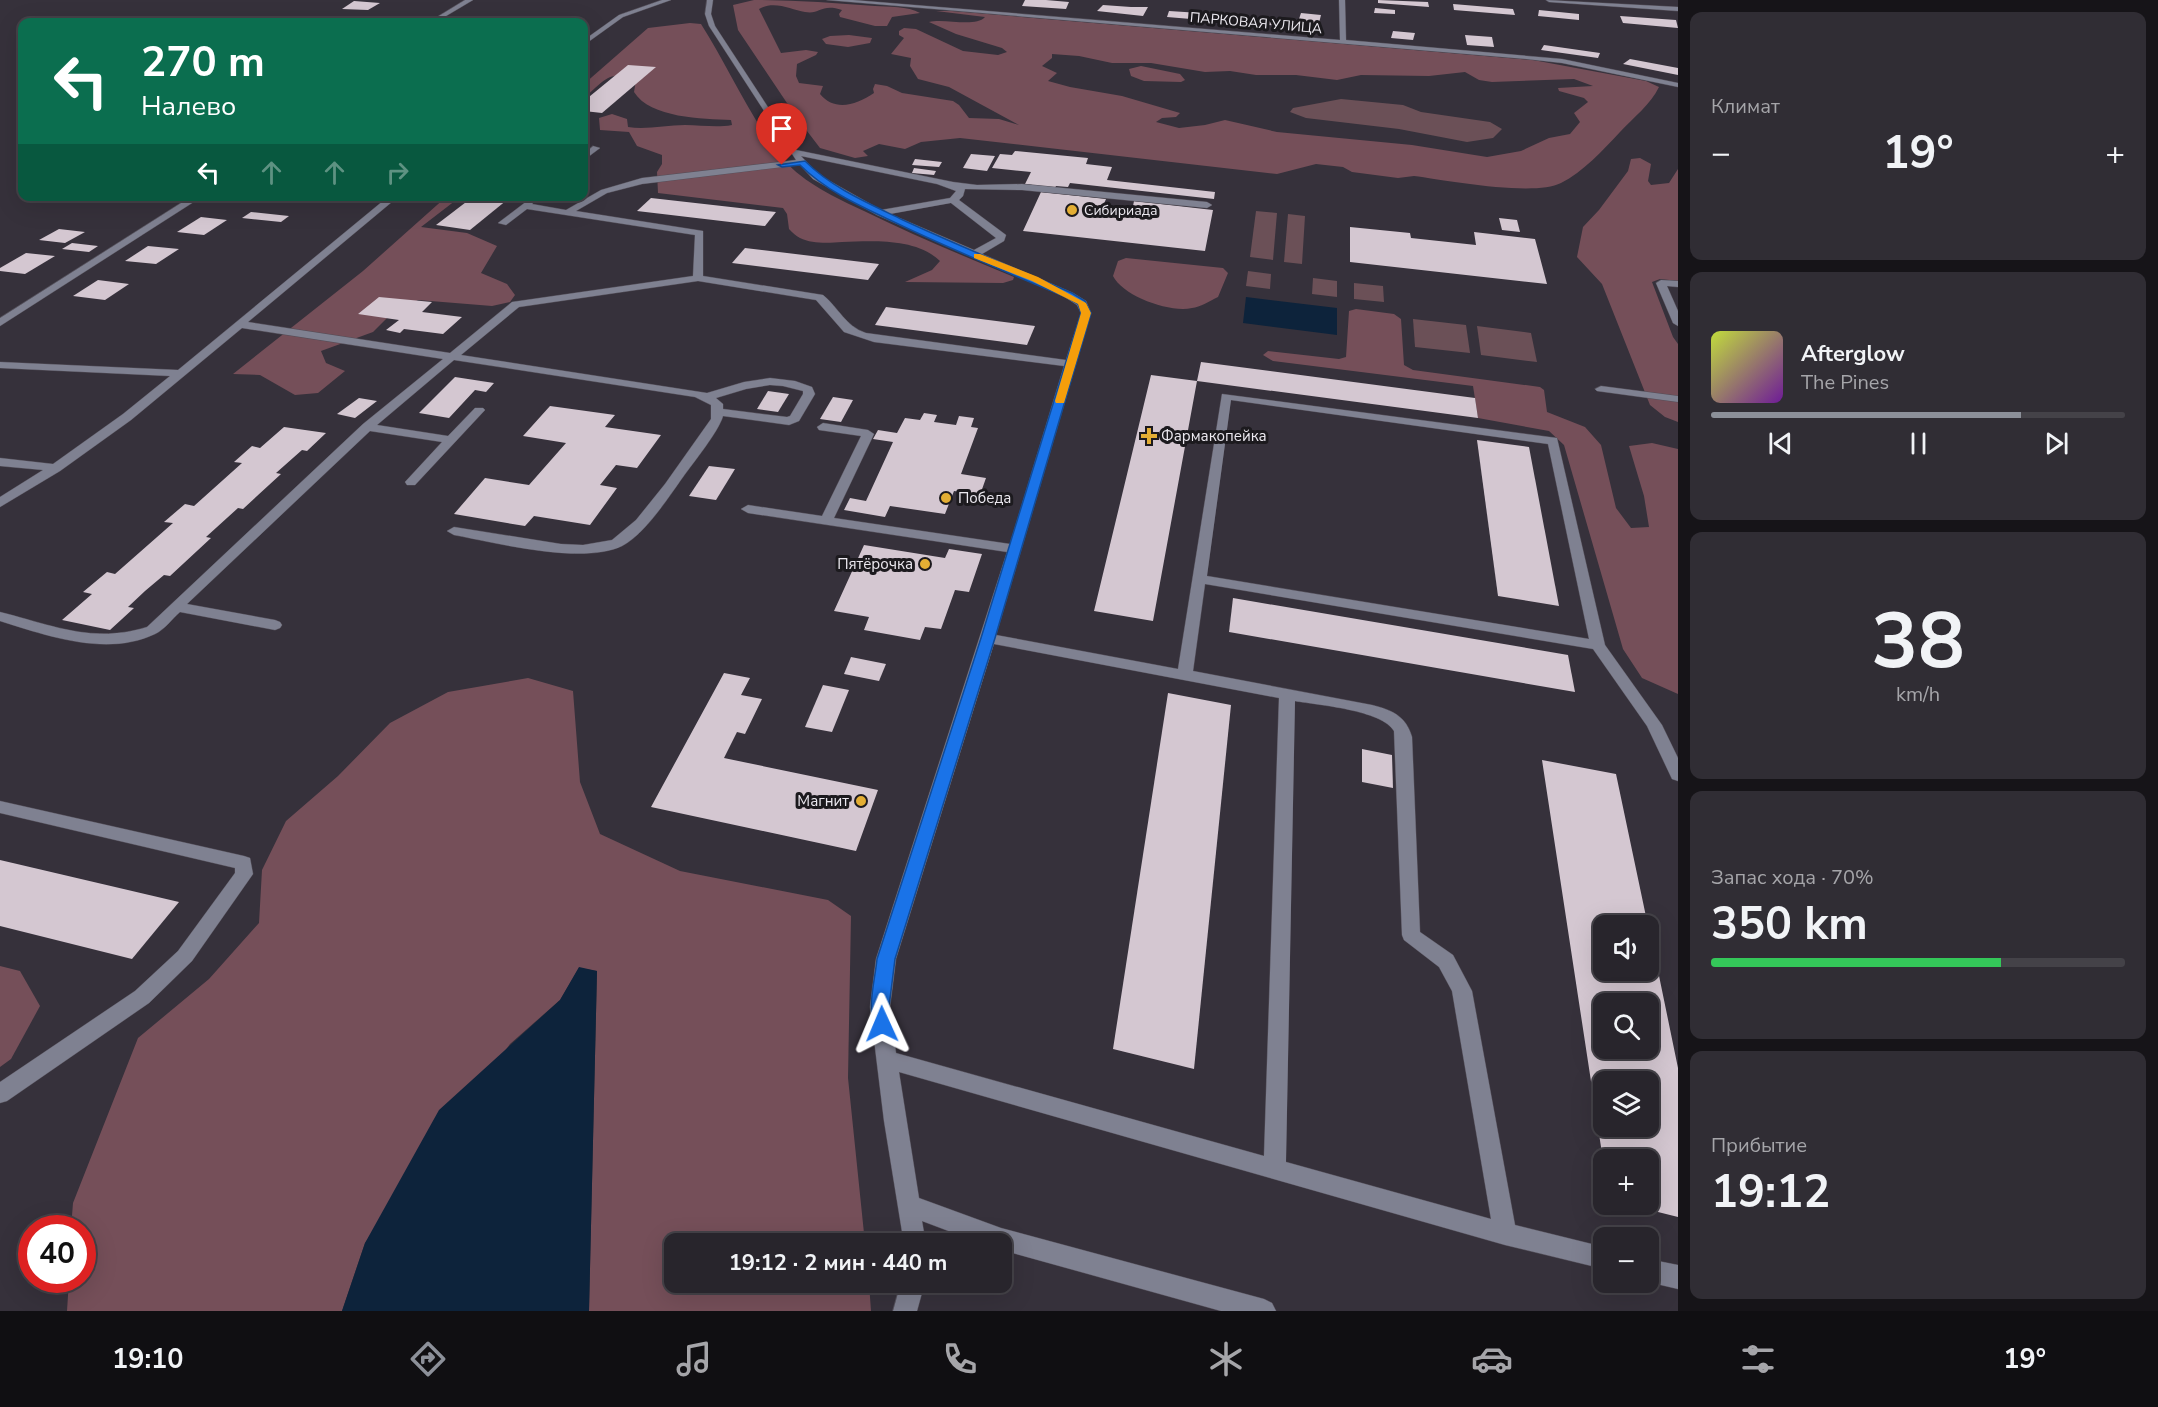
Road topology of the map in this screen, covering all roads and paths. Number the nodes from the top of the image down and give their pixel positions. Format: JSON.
{"nodes":[{"id":1,"x":470,"y":0,"type":"edge"},
{"id":2,"x":664,"y":0,"type":"edge"},
{"id":3,"x":710,"y":0,"type":"edge"},
{"id":4,"x":830,"y":0,"type":"edge"},
{"id":5,"x":1342,"y":0,"type":"edge"},
{"id":6,"x":1549,"y":0,"type":"edge"},
{"id":7,"x":1678,"y":9,"type":"edge"},
{"id":8,"x":439,"y":18,"type":"edge"},
{"id":9,"x":588,"y":40,"type":"edge"},
{"id":10,"x":1343,"y":42,"type":"junction"},
{"id":11,"x":1678,"y":85,"type":"edge"},
{"id":12,"x":596,"y":148,"type":"dead end"},
{"id":13,"x":793,"y":152,"type":"junction"},
{"id":14,"x":588,"y":155,"type":"edge"},
{"id":15,"x":802,"y":162,"type":"junction"},
{"id":16,"x":953,"y":185,"type":"junction"},
{"id":17,"x":588,"y":199,"type":"edge"},
{"id":18,"x":953,"y":200,"type":"junction"},
{"id":19,"x":191,"y":201,"type":"edge"},
{"id":20,"x":390,"y":201,"type":"edge"},
{"id":21,"x":530,"y":201,"type":"edge"},
{"id":22,"x":584,"y":201,"type":"edge"},
{"id":23,"x":1207,"y":205,"type":"dead end"},
{"id":24,"x":525,"y":206,"type":"junction"},
{"id":25,"x":570,"y":211,"type":"junction"},
{"id":26,"x":880,"y":213,"type":"junction"},
{"id":27,"x":503,"y":223,"type":"dead end"},
{"id":28,"x":974,"y":254,"type":"junction"},
{"id":29,"x":698,"y":278,"type":"junction"},
{"id":30,"x":1678,"y":284,"type":"edge"},
{"id":31,"x":0,"y":323,"type":"edge"},
{"id":32,"x":1678,"y":323,"type":"edge"},
{"id":33,"x":239,"y":324,"type":"junction"},
{"id":34,"x":449,"y":357,"type":"junction"},
{"id":35,"x":1071,"y":364,"type":"junction"},
{"id":36,"x":0,"y":365,"type":"edge"},
{"id":37,"x":180,"y":373,"type":"junction"},
{"id":38,"x":1601,"y":389,"type":"dead end"},
{"id":39,"x":707,"y":397,"type":"junction"},
{"id":40,"x":1678,"y":399,"type":"edge"},
{"id":41,"x":479,"y":410,"type":"dead end"},
{"id":42,"x":717,"y":412,"type":"junction"},
{"id":43,"x":367,"y":427,"type":"junction"},
{"id":44,"x":823,"y":427,"type":"dead end"},
{"id":45,"x":451,"y":440,"type":"junction"},
{"id":46,"x":0,"y":462,"type":"edge"},
{"id":47,"x":56,"y":468,"type":"junction"},
{"id":48,"x":411,"y":482,"type":"dead end"},
{"id":49,"x":0,"y":503,"type":"edge"},
{"id":50,"x":748,"y":509,"type":"dead end"},
{"id":51,"x":825,"y":521,"type":"junction"},
{"id":52,"x":454,"y":531,"type":"dead end"},
{"id":53,"x":1014,"y":549,"type":"junction"},
{"id":54,"x":1199,"y":579,"type":"junction"},
{"id":55,"x":177,"y":607,"type":"junction"},
{"id":56,"x":0,"y":616,"type":"edge"},
{"id":57,"x":275,"y":625,"type":"dead end"},
{"id":58,"x":988,"y":638,"type":"junction"},
{"id":59,"x":1599,"y":645,"type":"junction"},
{"id":60,"x":1185,"y":676,"type":"junction"},
{"id":61,"x":1287,"y":696,"type":"junction"},
{"id":62,"x":1678,"y":775,"type":"edge"},
{"id":63,"x":0,"y":807,"type":"edge"},
{"id":64,"x":886,"y":1059,"type":"junction"},
{"id":65,"x":0,"y":1094,"type":"edge"},
{"id":66,"x":1275,"y":1168,"type":"junction"},
{"id":67,"x":909,"y":1205,"type":"junction"},
{"id":68,"x":913,"y":1233,"type":"edge"},
{"id":69,"x":1505,"y":1233,"type":"junction"},
{"id":70,"x":1593,"y":1255,"type":"edge"},
{"id":71,"x":1659,"y":1273,"type":"edge"},
{"id":72,"x":1678,"y":1277,"type":"edge"},
{"id":73,"x":910,"y":1293,"type":"edge"},
{"id":74,"x":905,"y":1311,"type":"edge"},
{"id":75,"x":1264,"y":1311,"type":"edge"}],
"edges":[{"from":1,"to":8,"type":"street"},
{"from":2,"to":9,"type":"street"},
{"from":3,"to":13,"type":"street"},
{"from":4,"to":10,"type":"street","name":"ПАРКОВАЯ УЛИЦА"},
{"from":5,"to":10,"type":"street"},
{"from":6,"to":7,"type":"street"},
{"from":10,"to":11,"type":"street","name":"ПАРКОВАЯ УЛИЦА"},
{"from":12,"to":14,"type":"street"},
{"from":13,"to":15,"type":"street"},
{"from":13,"to":16,"type":"street"},
{"from":15,"to":17,"type":"street"},
{"from":15,"to":26,"type":"street"},
{"from":16,"to":18,"type":"street"},
{"from":16,"to":23,"type":"street"},
{"from":18,"to":26,"type":"street"},
{"from":18,"to":28,"type":"street"},
{"from":19,"to":31,"type":"street"},
{"from":20,"to":33,"type":"street"},
{"from":21,"to":24,"type":"street"},
{"from":22,"to":25,"type":"street"},
{"from":24,"to":25,"type":"street"},
{"from":24,"to":27,"type":"street"},
{"from":25,"to":29,"type":"street"},
{"from":26,"to":28,"type":"street"},
{"from":28,"to":35,"type":"street"},
{"from":29,"to":34,"type":"street"},
{"from":29,"to":35,"type":"street"},
{"from":30,"to":32,"type":"street"},
{"from":33,"to":34,"type":"street"},
{"from":33,"to":37,"type":"street"},
{"from":34,"to":39,"type":"street"},
{"from":34,"to":43,"type":"street"},
{"from":35,"to":53,"type":"street"},
{"from":36,"to":37,"type":"street"},
{"from":37,"to":47,"type":"street"},
{"from":38,"to":40,"type":"street"},
{"from":39,"to":42,"type":"street"},
{"from":39,"to":42,"type":"street"},
{"from":41,"to":45,"type":"street"},
{"from":42,"to":52,"type":"street"},
{"from":43,"to":45,"type":"street"},
{"from":43,"to":55,"type":"street"},
{"from":44,"to":51,"type":"street"},
{"from":45,"to":48,"type":"street"},
{"from":46,"to":47,"type":"street"},
{"from":47,"to":49,"type":"street"},
{"from":50,"to":51,"type":"street"},
{"from":51,"to":53,"type":"street"},
{"from":53,"to":58,"type":"street"},
{"from":54,"to":59,"type":"street"},
{"from":54,"to":59,"type":"street"},
{"from":54,"to":60,"type":"street"},
{"from":55,"to":56,"type":"street"},
{"from":55,"to":57,"type":"street"},
{"from":58,"to":60,"type":"street"},
{"from":58,"to":64,"type":"street"},
{"from":59,"to":62,"type":"street"},
{"from":60,"to":61,"type":"street"},
{"from":61,"to":66,"type":"street"},
{"from":61,"to":69,"type":"street"},
{"from":63,"to":65,"type":"street"},
{"from":64,"to":66,"type":"street"},
{"from":64,"to":67,"type":"street"},
{"from":66,"to":69,"type":"street"},
{"from":67,"to":68,"type":"street"},
{"from":67,"to":75,"type":"street"},
{"from":69,"to":70,"type":"street"},
{"from":71,"to":72,"type":"street"},
{"from":73,"to":74,"type":"street"}]}
